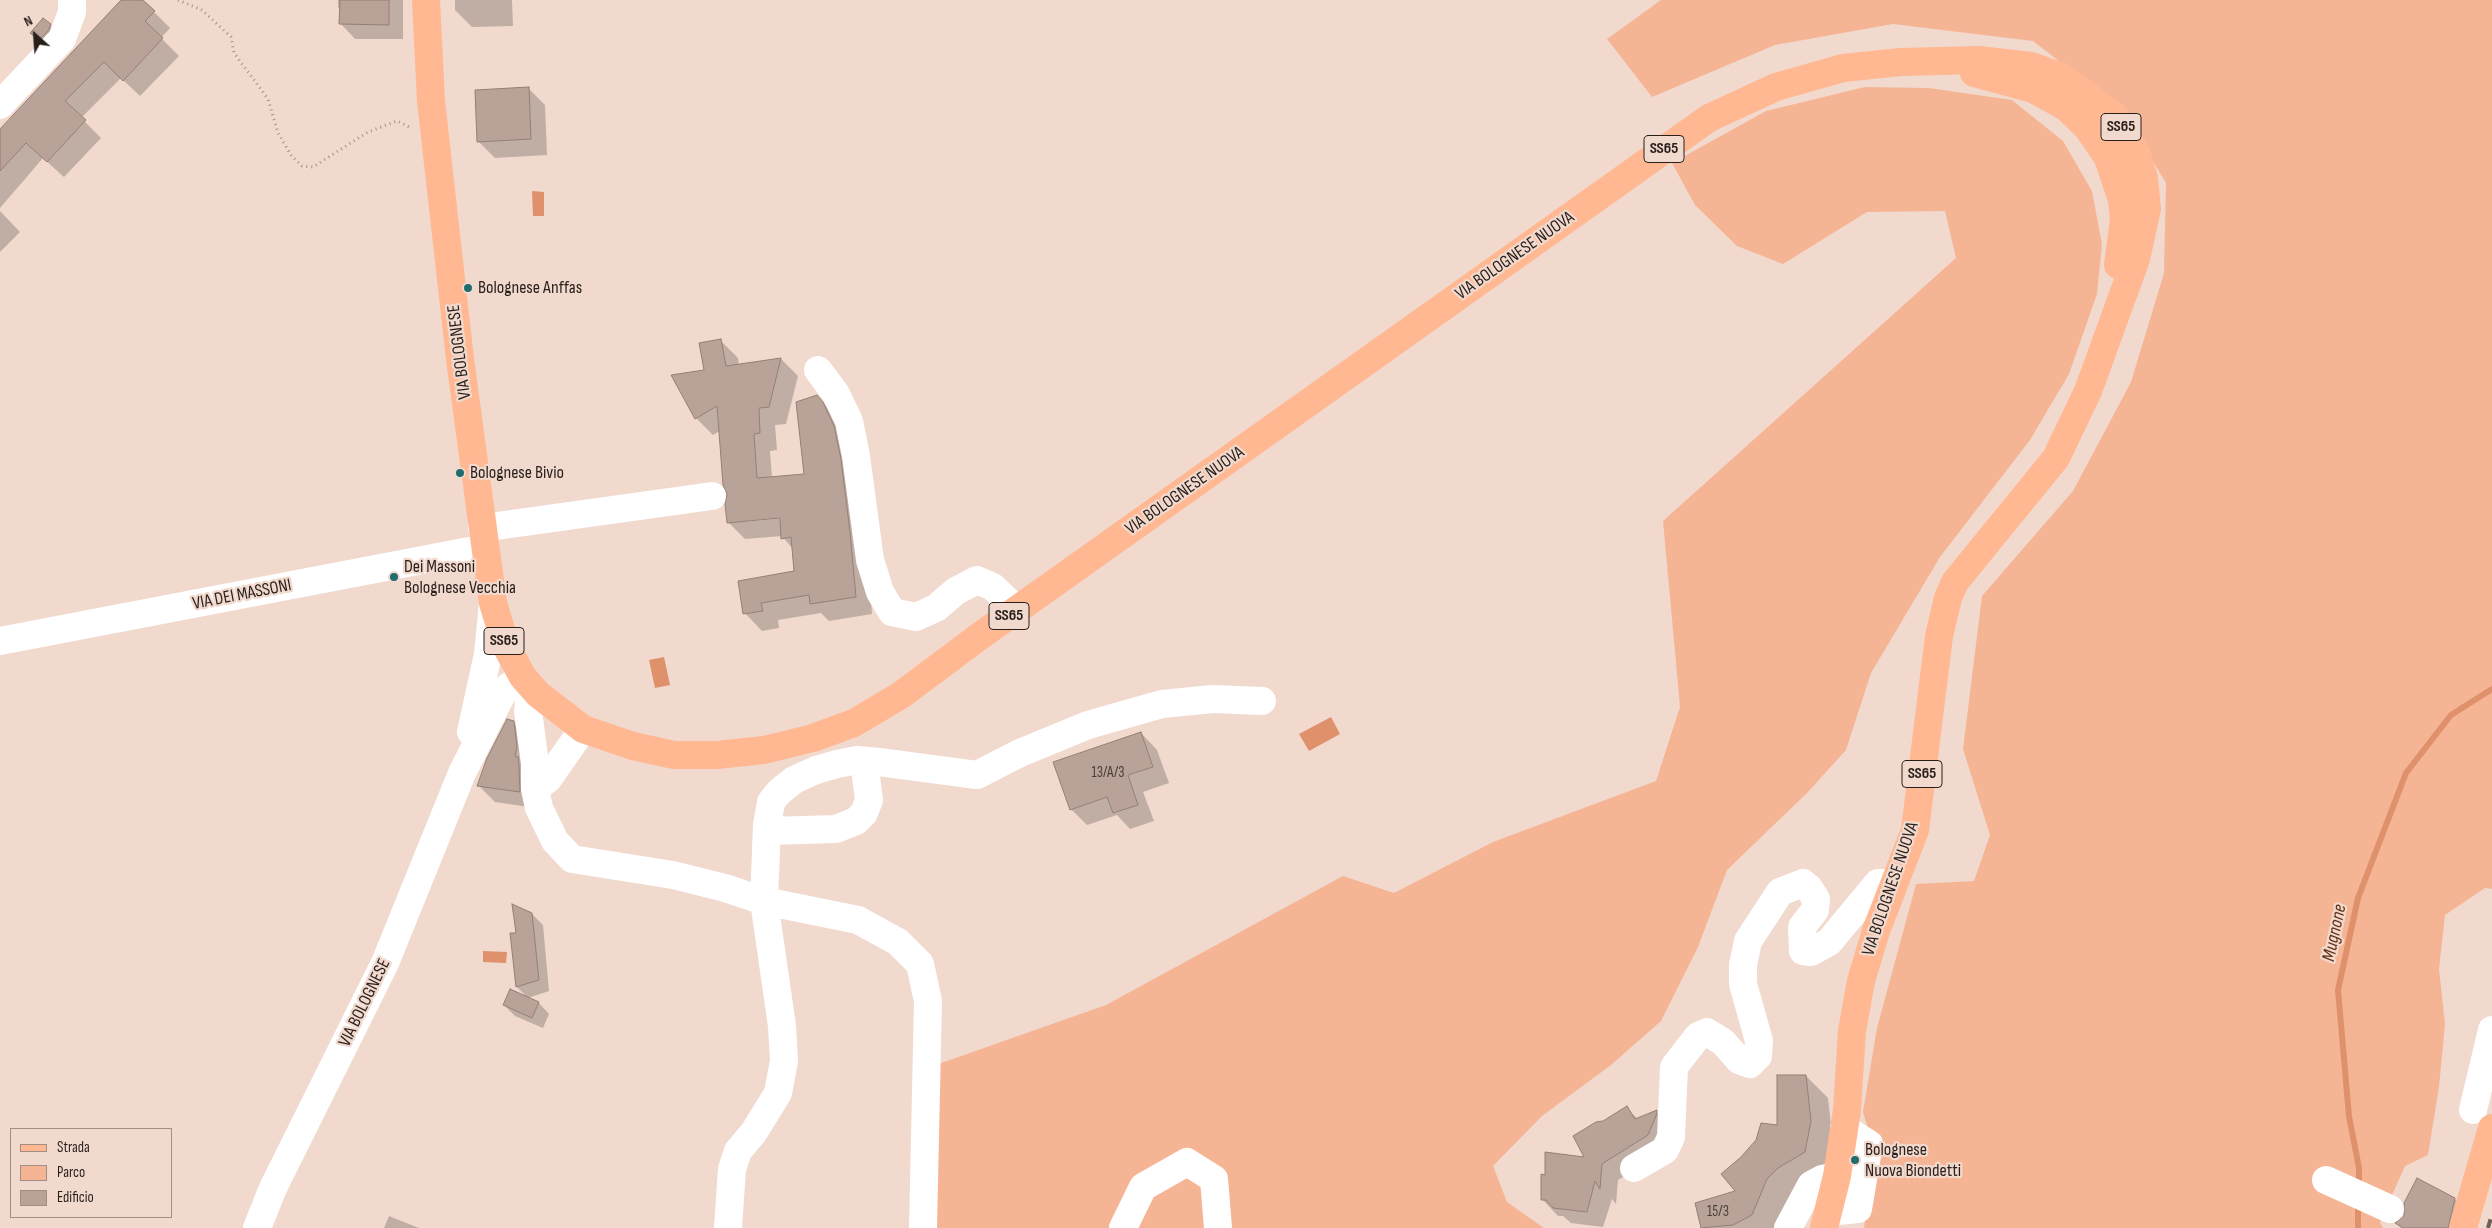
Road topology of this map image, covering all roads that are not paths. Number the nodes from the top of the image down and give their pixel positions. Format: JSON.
{"nodes":[{"id":1,"x":72,"y":0,"type":"edge"},
{"id":2,"x":426,"y":0,"type":"edge"},
{"id":3,"x":0,"y":105,"type":"edge"},
{"id":4,"x":818,"y":370,"type":"dead end"},
{"id":5,"x":712,"y":496,"type":"dead end"},
{"id":6,"x":483,"y":538,"type":"junction"},
{"id":7,"x":493,"y":603,"type":"junction"},
{"id":8,"x":1017,"y":610,"type":"junction"},
{"id":9,"x":0,"y":641,"type":"edge"},
{"id":10,"x":484,"y":673,"type":"junction"},
{"id":11,"x":520,"y":683,"type":"junction"},
{"id":12,"x":1262,"y":701,"type":"dead end"},
{"id":13,"x":583,"y":729,"type":"junction"},
{"id":14,"x":864,"y":761,"type":"junction"},
{"id":15,"x":462,"y":773,"type":"junction"},
{"id":16,"x":535,"y":790,"type":"junction"},
{"id":17,"x":767,"y":831,"type":"junction"},
{"id":18,"x":1894,"y":883,"type":"junction"},
{"id":19,"x":764,"y":901,"type":"junction"},
{"id":20,"x":2492,"y":1030,"type":"edge"},
{"id":21,"x":2482,"y":1119,"type":"edge"},
{"id":22,"x":1844,"y":1128,"type":"junction"},
{"id":23,"x":1634,"y":1168,"type":"dead end"},
{"id":24,"x":1837,"y":1176,"type":"junction"},
{"id":25,"x":2326,"y":1180,"type":"dead end"},
{"id":26,"x":2390,"y":1209,"type":"dead end"},
{"id":27,"x":1826,"y":1220,"type":"edge"},
{"id":28,"x":257,"y":1228,"type":"edge"},
{"id":29,"x":728,"y":1228,"type":"edge"},
{"id":30,"x":922,"y":1228,"type":"edge"},
{"id":31,"x":1123,"y":1228,"type":"edge"},
{"id":32,"x":1218,"y":1228,"type":"edge"},
{"id":33,"x":1788,"y":1228,"type":"edge"},
{"id":34,"x":2463,"y":1228,"type":"edge"}],
"edges":[{"from":1,"to":3,"type":"street"},
{"from":2,"to":6,"type":"main road","name":"VIA BOLOGNESE","number":"SS65"},
{"from":4,"to":8,"type":"street"},
{"from":5,"to":6,"type":"street","name":"VIA DEI MASSONI"},
{"from":6,"to":7,"type":"main road","name":"VIA BOLOGNESE","number":"SS65"},
{"from":6,"to":9,"type":"street","name":"VIA DEI MASSONI"},
{"from":7,"to":10,"type":"street","name":"VIA BOLOGNESE"},
{"from":7,"to":11,"type":"main road","name":"VIA BOLOGNESE NUOVA","number":"SS65"},
{"from":8,"to":13,"type":"main road","name":"VIA BOLOGNESE NUOVA","number":"SS65"},
{"from":8,"to":18,"type":"main road","name":"VIA BOLOGNESE NUOVA","number":"SS65"},
{"from":10,"to":11,"type":"street"},
{"from":10,"to":15,"type":"street","name":"VIA BOLOGNESE"},
{"from":11,"to":13,"type":"main road","name":"VIA BOLOGNESE NUOVA","number":"SS65"},
{"from":11,"to":15,"type":"street","name":"VIA BOLOGNESE"},
{"from":11,"to":16,"type":"street"},
{"from":12,"to":14,"type":"street"},
{"from":13,"to":16,"type":"street"},
{"from":14,"to":17,"type":"street"},
{"from":14,"to":17,"type":"street"},
{"from":15,"to":28,"type":"street","name":"VIA BOLOGNESE"},
{"from":16,"to":19,"type":"street"},
{"from":17,"to":19,"type":"street"},
{"from":18,"to":22,"type":"main road","name":"VIA BOLOGNESE NUOVA","number":"SS65"},
{"from":18,"to":23,"type":"street"},
{"from":19,"to":29,"type":"street"},
{"from":19,"to":30,"type":"street"},
{"from":20,"to":21,"type":"street"},
{"from":21,"to":34,"type":"main road"},
{"from":22,"to":24,"type":"main road","name":"VIA BOLOGNESE NUOVA","number":"SS65"},
{"from":22,"to":27,"type":"street"},
{"from":24,"to":27,"type":"main road","name":"VIA BOLOGNESE NUOVA","number":"SS65"},
{"from":24,"to":33,"type":"street"},
{"from":25,"to":26,"type":"street"},
{"from":31,"to":32,"type":"street"}]}
